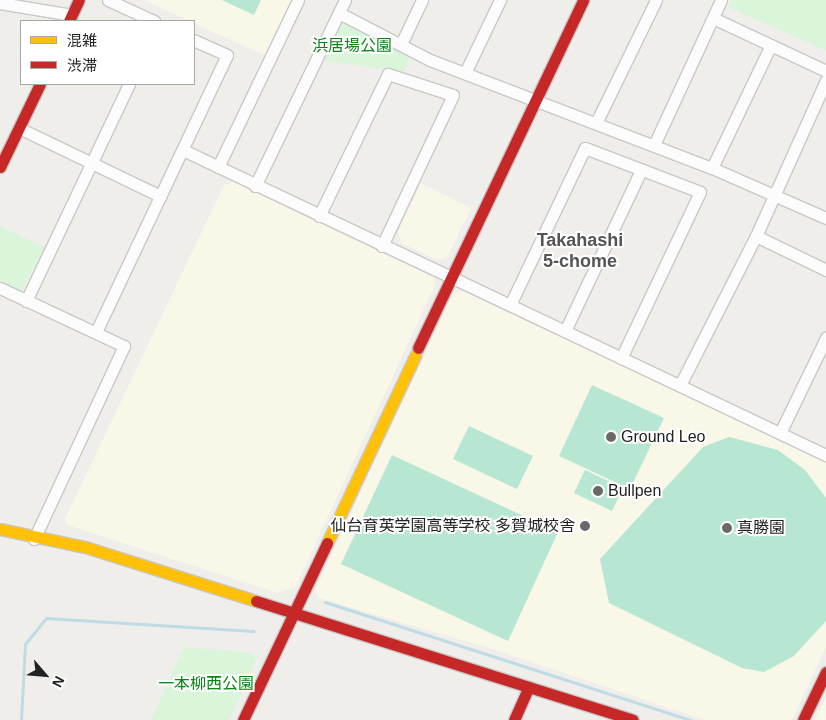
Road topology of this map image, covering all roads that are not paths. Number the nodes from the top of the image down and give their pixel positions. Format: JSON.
{"nodes":[{"id":1,"x":79,"y":0,"type":"edge"},
{"id":2,"x":108,"y":0,"type":"edge"},
{"id":3,"x":298,"y":0,"type":"edge"},
{"id":4,"x":345,"y":0,"type":"edge"},
{"id":5,"x":422,"y":0,"type":"edge"},
{"id":6,"x":500,"y":0,"type":"edge"},
{"id":7,"x":583,"y":0,"type":"edge"},
{"id":8,"x":656,"y":0,"type":"edge"},
{"id":9,"x":721,"y":0,"type":"edge"},
{"id":10,"x":0,"y":3,"type":"edge"},
{"id":11,"x":338,"y":13,"type":"junction"},
{"id":12,"x":70,"y":18,"type":"edge"},
{"id":13,"x":713,"y":18,"type":"junction"},
{"id":14,"x":152,"y":20,"type":"edge"},
{"id":15,"x":195,"y":40,"type":"edge"},
{"id":16,"x":401,"y":44,"type":"junction"},
{"id":17,"x":771,"y":45,"type":"junction"},
{"id":18,"x":826,"y":71,"type":"edge"},
{"id":19,"x":465,"y":73,"type":"junction"},
{"id":20,"x":826,"y":80,"type":"edge"},
{"id":21,"x":40,"y":85,"type":"edge"},
{"id":22,"x":129,"y":85,"type":"edge"},
{"id":23,"x":535,"y":100,"type":"junction"},
{"id":24,"x":596,"y":123,"type":"junction"},
{"id":25,"x":19,"y":128,"type":"junction"},
{"id":26,"x":654,"y":145,"type":"junction"},
{"id":27,"x":183,"y":150,"type":"junction"},
{"id":28,"x":91,"y":163,"type":"junction"},
{"id":29,"x":0,"y":167,"type":"edge"},
{"id":30,"x":218,"y":168,"type":"junction"},
{"id":31,"x":712,"y":168,"type":"junction"},
{"id":32,"x":641,"y":170,"type":"junction"},
{"id":33,"x":255,"y":186,"type":"junction"},
{"id":34,"x":773,"y":193,"type":"junction"},
{"id":35,"x":160,"y":196,"type":"junction"},
{"id":36,"x":319,"y":216,"type":"junction"},
{"id":37,"x":826,"y":218,"type":"edge"},
{"id":38,"x":756,"y":236,"type":"junction"},
{"id":39,"x":382,"y":246,"type":"junction"},
{"id":40,"x":826,"y":270,"type":"edge"},
{"id":41,"x":451,"y":277,"type":"junction"},
{"id":42,"x":0,"y":288,"type":"edge"},
{"id":43,"x":26,"y":301,"type":"junction"},
{"id":44,"x":510,"y":305,"type":"junction"},
{"id":45,"x":565,"y":331,"type":"junction"},
{"id":46,"x":96,"y":332,"type":"junction"},
{"id":47,"x":826,"y":338,"type":"edge"},
{"id":48,"x":621,"y":358,"type":"junction"},
{"id":49,"x":680,"y":385,"type":"junction"},
{"id":50,"x":780,"y":433,"type":"junction"},
{"id":51,"x":826,"y":455,"type":"edge"},
{"id":52,"x":0,"y":529,"type":"edge"},
{"id":53,"x":34,"y":539,"type":"junction"},
{"id":54,"x":294,"y":611,"type":"junction"},
{"id":55,"x":826,"y":672,"type":"edge"},
{"id":56,"x":529,"y":688,"type":"junction"},
{"id":57,"x":243,"y":720,"type":"edge"},
{"id":58,"x":514,"y":720,"type":"edge"},
{"id":59,"x":633,"y":720,"type":"edge"},
{"id":60,"x":803,"y":720,"type":"edge"}],
"edges":[{"from":1,"to":12,"type":"street"},
{"from":2,"to":14,"type":"street"},
{"from":3,"to":30,"type":"street"},
{"from":4,"to":11,"type":"street"},
{"from":5,"to":16,"type":"street"},
{"from":6,"to":19,"type":"street"},
{"from":7,"to":23,"type":"street"},
{"from":8,"to":24,"type":"street"},
{"from":9,"to":13,"type":"street"},
{"from":10,"to":12,"type":"street"},
{"from":11,"to":16,"type":"street"},
{"from":11,"to":33,"type":"street"},
{"from":13,"to":17,"type":"street"},
{"from":13,"to":26,"type":"street"},
{"from":15,"to":27,"type":"street"},
{"from":16,"to":19,"type":"street"},
{"from":17,"to":18,"type":"street"},
{"from":17,"to":31,"type":"street"},
{"from":19,"to":23,"type":"street"},
{"from":20,"to":34,"type":"street"},
{"from":21,"to":25,"type":"street"},
{"from":22,"to":28,"type":"street"},
{"from":23,"to":24,"type":"street"},
{"from":23,"to":41,"type":"street"},
{"from":24,"to":26,"type":"street"},
{"from":25,"to":28,"type":"street"},
{"from":25,"to":29,"type":"street"},
{"from":26,"to":31,"type":"street"},
{"from":27,"to":30,"type":"street"},
{"from":27,"to":35,"type":"street"},
{"from":28,"to":35,"type":"street"},
{"from":28,"to":43,"type":"street"},
{"from":30,"to":33,"type":"street"},
{"from":31,"to":34,"type":"street"},
{"from":32,"to":44,"type":"street"},
{"from":32,"to":45,"type":"street"},
{"from":32,"to":48,"type":"street"},
{"from":33,"to":36,"type":"street"},
{"from":34,"to":37,"type":"street"},
{"from":34,"to":38,"type":"street"},
{"from":35,"to":46,"type":"street"},
{"from":36,"to":39,"type":"street"},
{"from":36,"to":39,"type":"street"},
{"from":38,"to":40,"type":"street"},
{"from":38,"to":49,"type":"street"},
{"from":39,"to":41,"type":"street"},
{"from":41,"to":44,"type":"street"},
{"from":41,"to":54,"type":"street"},
{"from":42,"to":43,"type":"street"},
{"from":43,"to":46,"type":"street"},
{"from":44,"to":45,"type":"street"},
{"from":45,"to":48,"type":"street"},
{"from":46,"to":53,"type":"street"},
{"from":47,"to":50,"type":"street"},
{"from":48,"to":49,"type":"street"},
{"from":49,"to":50,"type":"street"},
{"from":50,"to":51,"type":"street"},
{"from":52,"to":53,"type":"street"},
{"from":53,"to":54,"type":"street"},
{"from":54,"to":56,"type":"street"},
{"from":54,"to":57,"type":"street"},
{"from":55,"to":60,"type":"street"},
{"from":56,"to":58,"type":"street"},
{"from":56,"to":59,"type":"street"}]}
